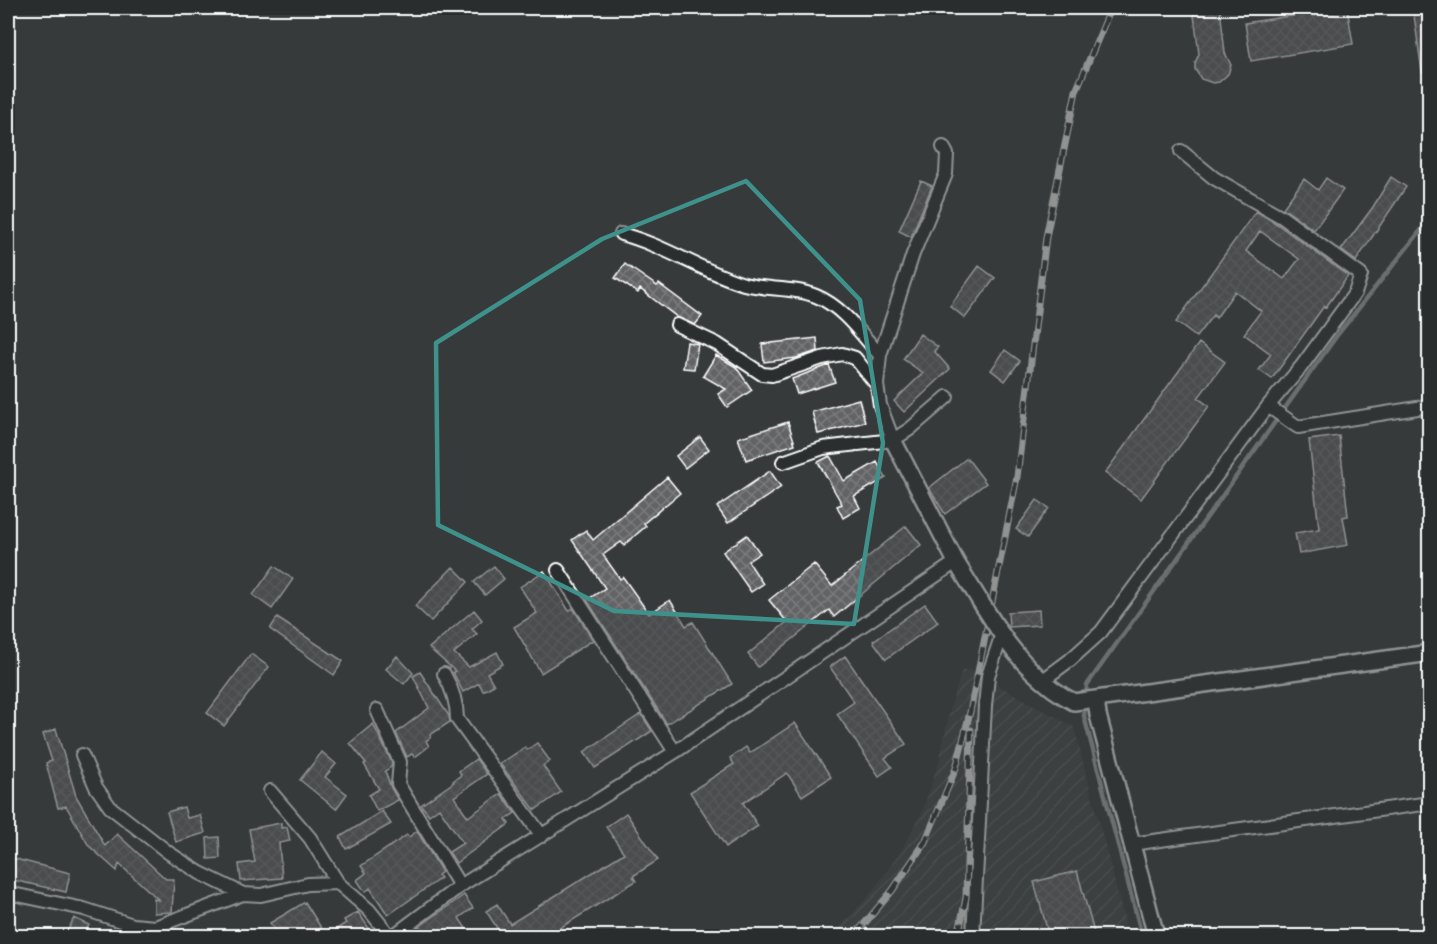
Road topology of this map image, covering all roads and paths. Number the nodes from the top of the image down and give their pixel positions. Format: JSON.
{"nodes":[{"id":1,"x":943,"y":147,"type":"dead end"},
{"id":2,"x":1181,"y":151,"type":"dead end"},
{"id":3,"x":621,"y":234,"type":"dead end"},
{"id":4,"x":677,"y":325,"type":"dead end"},
{"id":5,"x":880,"y":355,"type":"junction"},
{"id":6,"x":877,"y":385,"type":"junction"},
{"id":7,"x":947,"y":397,"type":"dead end"},
{"id":8,"x":1268,"y":406,"type":"junction"},
{"id":9,"x":1430,"y":406,"type":"edge"},
{"id":10,"x":893,"y":440,"type":"junction"},
{"id":11,"x":783,"y":462,"type":"dead end"},
{"id":12,"x":956,"y":562,"type":"junction"},
{"id":13,"x":558,"y":570,"type":"dead end"},
{"id":14,"x":1000,"y":632,"type":"junction"},
{"id":15,"x":1430,"y":653,"type":"edge"},
{"id":16,"x":444,"y":674,"type":"dead end"},
{"id":17,"x":1043,"y":680,"type":"junction"},
{"id":18,"x":1094,"y":699,"type":"junction"},
{"id":19,"x":377,"y":710,"type":"dead end"},
{"id":20,"x":675,"y":752,"type":"junction"},
{"id":21,"x":82,"y":755,"type":"dead end"},
{"id":22,"x":270,"y":791,"type":"dead end"},
{"id":23,"x":1430,"y":803,"type":"edge"},
{"id":24,"x":542,"y":836,"type":"junction"},
{"id":25,"x":1131,"y":843,"type":"junction"},
{"id":26,"x":338,"y":883,"type":"junction"},
{"id":27,"x":460,"y":886,"type":"junction"},
{"id":28,"x":8,"y":893,"type":"edge"},
{"id":29,"x":243,"y":894,"type":"junction"},
{"id":30,"x":392,"y":936,"type":"edge"},
{"id":31,"x":973,"y":936,"type":"edge"},
{"id":32,"x":1156,"y":936,"type":"edge"}],
"edges":[{"from":1,"to":5,"type":"street"},
{"from":2,"to":8,"type":"street"},
{"from":3,"to":5,"type":"street"},
{"from":4,"to":6,"type":"street"},
{"from":5,"to":6,"type":"street"},
{"from":6,"to":10,"type":"street"},
{"from":7,"to":10,"type":"street"},
{"from":8,"to":9,"type":"street"},
{"from":8,"to":17,"type":"street"},
{"from":10,"to":11,"type":"street"},
{"from":10,"to":12,"type":"street"},
{"from":12,"to":14,"type":"street","bridge":true},
{"from":12,"to":20,"type":"street"},
{"from":13,"to":20,"type":"street"},
{"from":14,"to":17,"type":"street"},
{"from":14,"to":31,"type":"street"},
{"from":15,"to":18,"type":"street"},
{"from":16,"to":24,"type":"street"},
{"from":17,"to":18,"type":"street"},
{"from":18,"to":25,"type":"street"},
{"from":19,"to":27,"type":"street"},
{"from":20,"to":24,"type":"street"},
{"from":21,"to":29,"type":"street"},
{"from":22,"to":26,"type":"street"},
{"from":23,"to":25,"type":"street"},
{"from":24,"to":27,"type":"street"},
{"from":25,"to":32,"type":"street"},
{"from":26,"to":29,"type":"street"},
{"from":26,"to":30,"type":"street"},
{"from":27,"to":30,"type":"street"},
{"from":28,"to":29,"type":"street"}]}
